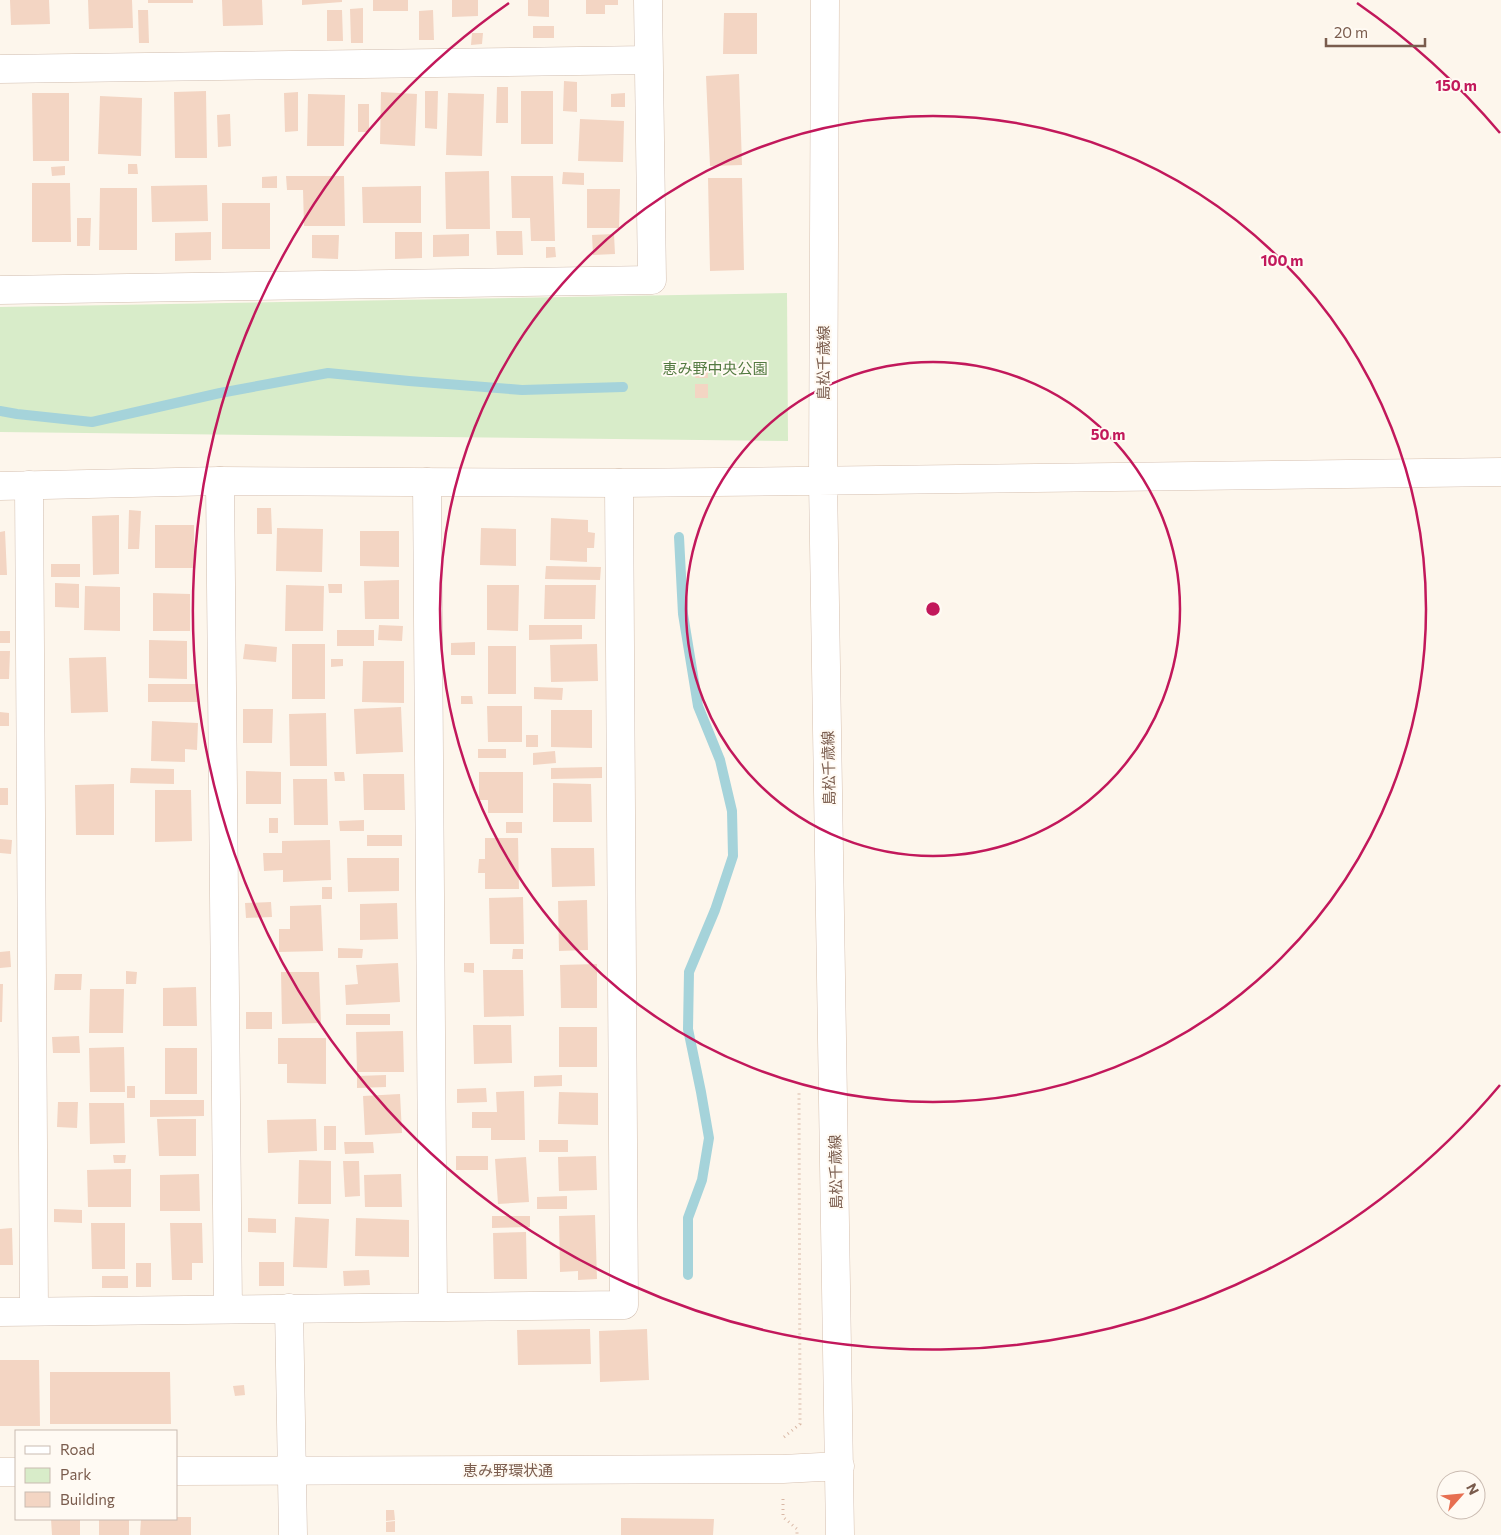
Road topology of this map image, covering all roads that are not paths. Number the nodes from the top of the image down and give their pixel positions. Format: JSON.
{"nodes":[{"id":1,"x":648,"y":0,"type":"edge"},
{"id":2,"x":825,"y":0,"type":"edge"},
{"id":3,"x":648,"y":60,"type":"junction"},
{"id":4,"x":0,"y":69,"type":"edge"},
{"id":5,"x":0,"y":290,"type":"edge"},
{"id":6,"x":1501,"y":472,"type":"edge"},
{"id":7,"x":823,"y":480,"type":"junction"},
{"id":8,"x":220,"y":481,"type":"junction"},
{"id":9,"x":427,"y":482,"type":"junction"},
{"id":10,"x":619,"y":483,"type":"junction"},
{"id":11,"x":29,"y":485,"type":"junction"},
{"id":12,"x":0,"y":486,"type":"edge"},
{"id":13,"x":433,"y":1307,"type":"junction"},
{"id":14,"x":289,"y":1308,"type":"junction"},
{"id":15,"x":228,"y":1309,"type":"junction"},
{"id":16,"x":34,"y":1311,"type":"junction"},
{"id":17,"x":0,"y":1312,"type":"edge"},
{"id":18,"x":840,"y":1466,"type":"junction"},
{"id":19,"x":292,"y":1470,"type":"junction"},
{"id":20,"x":178,"y":1471,"type":"edge"},
{"id":21,"x":0,"y":1472,"type":"edge"},
{"id":22,"x":15,"y":1472,"type":"edge"},
{"id":23,"x":293,"y":1535,"type":"edge"},
{"id":24,"x":840,"y":1535,"type":"edge"}],
"edges":[{"from":1,"to":3,"type":"street"},
{"from":2,"to":7,"type":"street","name":"島松千歳線"},
{"from":3,"to":4,"type":"street"},
{"from":3,"to":5,"type":"street"},
{"from":6,"to":7,"type":"street"},
{"from":7,"to":10,"type":"street"},
{"from":7,"to":18,"type":"street","name":"島松千歳線"},
{"from":8,"to":9,"type":"street"},
{"from":8,"to":11,"type":"street"},
{"from":8,"to":15,"type":"street"},
{"from":9,"to":10,"type":"street"},
{"from":9,"to":13,"type":"street"},
{"from":10,"to":13,"type":"street"},
{"from":11,"to":12,"type":"street"},
{"from":11,"to":16,"type":"street"},
{"from":13,"to":14,"type":"street"},
{"from":14,"to":15,"type":"street"},
{"from":14,"to":19,"type":"street"},
{"from":15,"to":16,"type":"street"},
{"from":16,"to":17,"type":"street"},
{"from":18,"to":19,"type":"street","name":"恵み野環状通"},
{"from":18,"to":24,"type":"street","name":"島松千歳線"},
{"from":19,"to":20,"type":"street","name":"恵み野環状通"},
{"from":19,"to":23,"type":"street"},
{"from":21,"to":22,"type":"street"}]}
